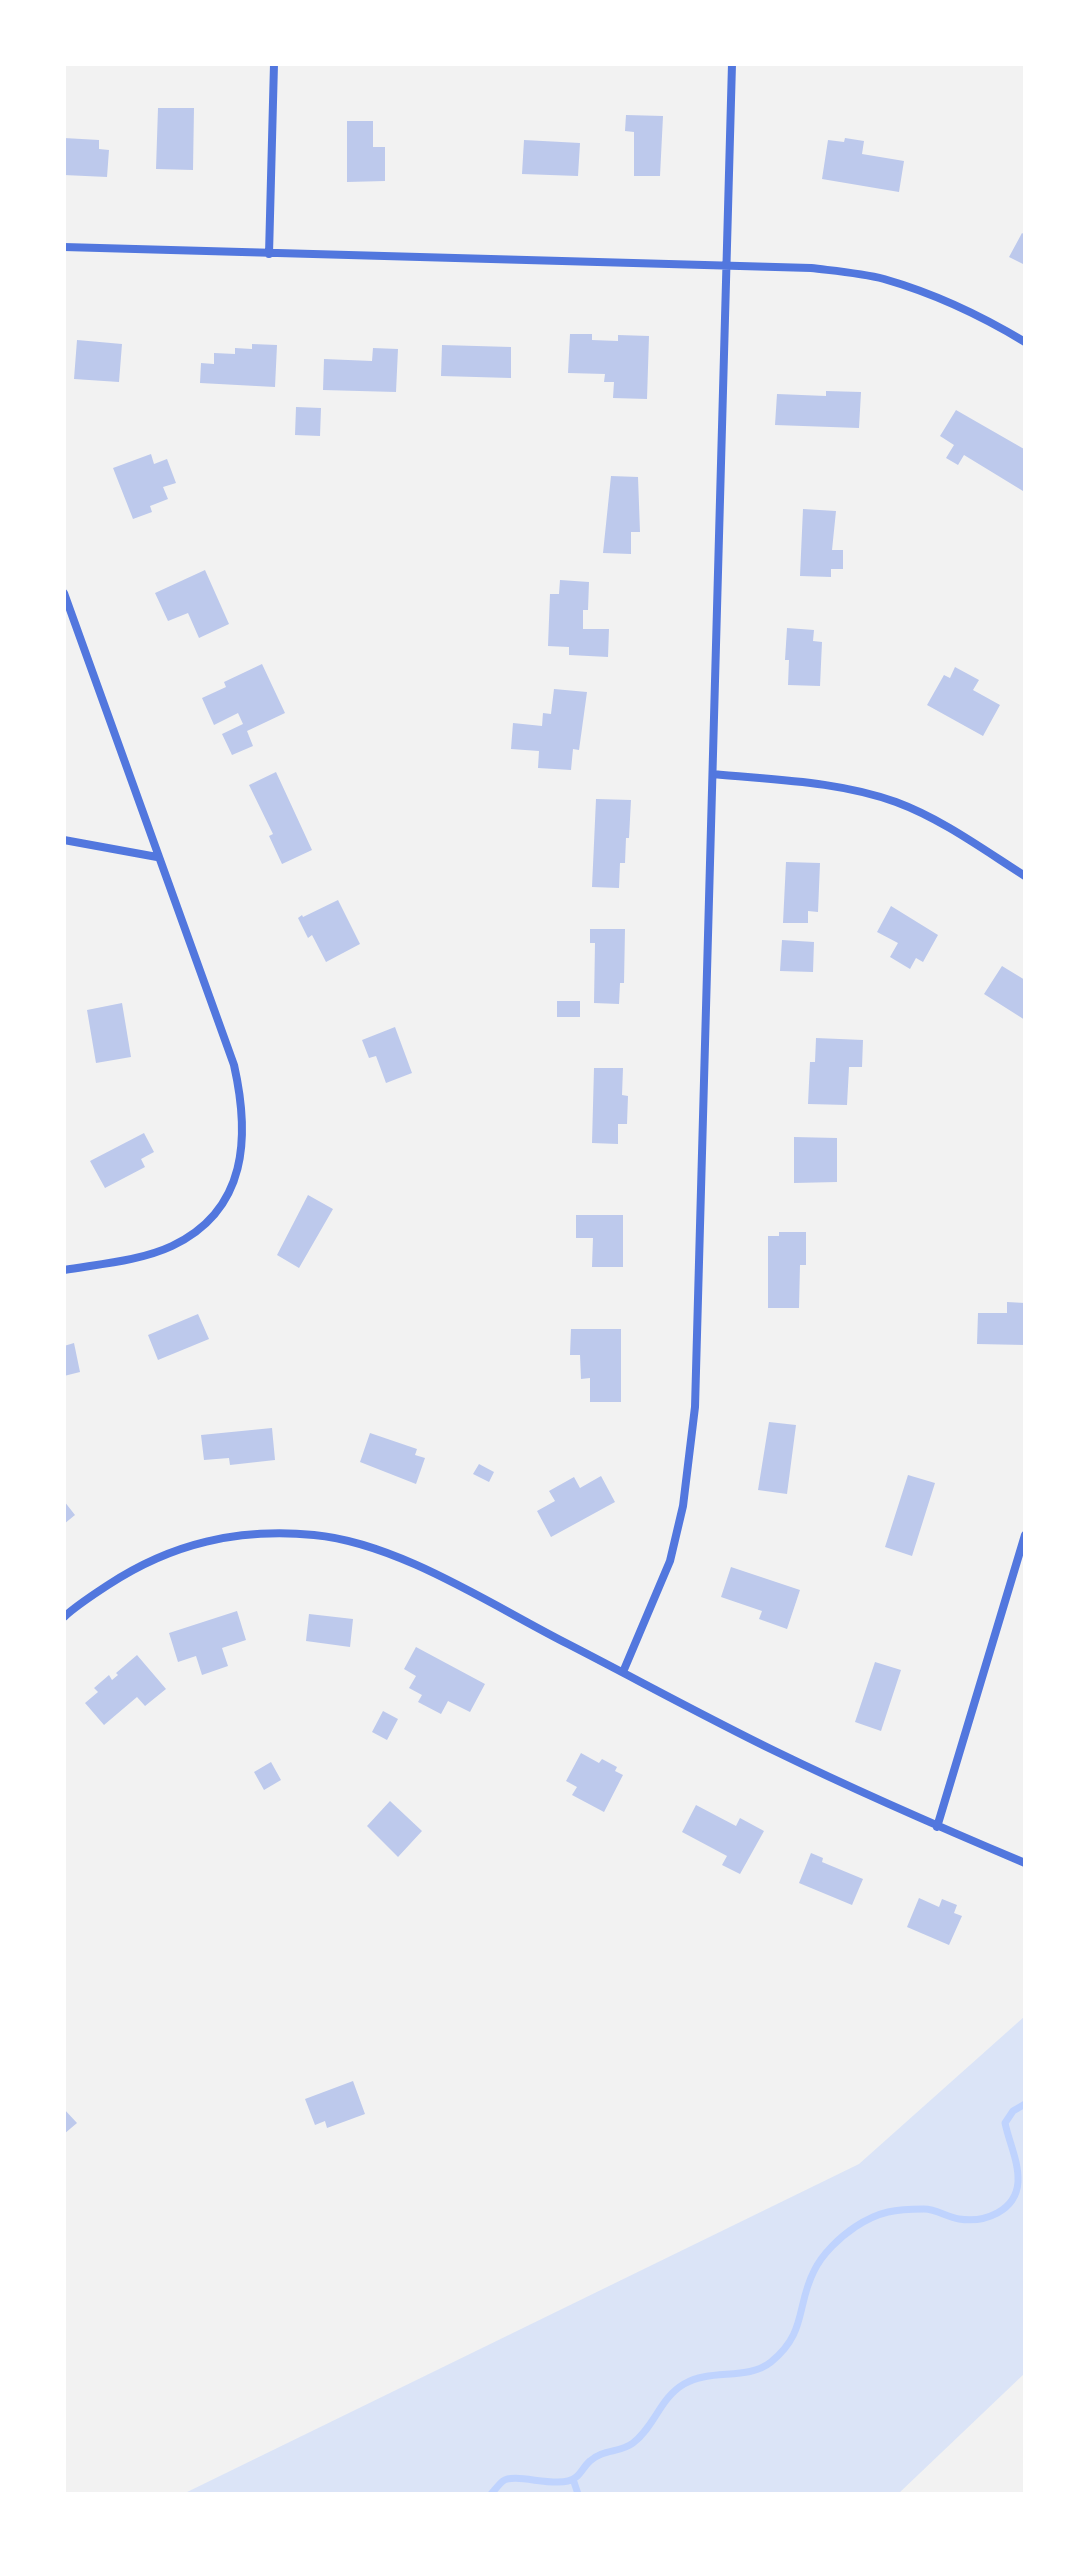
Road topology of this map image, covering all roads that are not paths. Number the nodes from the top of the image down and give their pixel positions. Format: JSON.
{"nodes":[{"id":1,"x":274,"y":64,"type":"edge"},
{"id":2,"x":732,"y":64,"type":"edge"},
{"id":3,"x":64,"y":247,"type":"edge"},
{"id":4,"x":269,"y":254,"type":"junction"},
{"id":5,"x":727,"y":263,"type":"junction"},
{"id":6,"x":1025,"y":342,"type":"edge"},
{"id":7,"x":64,"y":593,"type":"edge"},
{"id":8,"x":713,"y":774,"type":"junction"},
{"id":9,"x":64,"y":840,"type":"edge"},
{"id":10,"x":157,"y":857,"type":"junction"},
{"id":11,"x":1025,"y":876,"type":"edge"},
{"id":12,"x":64,"y":1270,"type":"edge"},
{"id":13,"x":1025,"y":1535,"type":"edge"},
{"id":14,"x":64,"y":1617,"type":"edge"},
{"id":15,"x":623,"y":1672,"type":"junction"},
{"id":16,"x":937,"y":1827,"type":"junction"},
{"id":17,"x":1025,"y":1863,"type":"edge"}],
"edges":[{"from":1,"to":4,"type":"street"},
{"from":2,"to":5,"type":"street"},
{"from":3,"to":4,"type":"street"},
{"from":4,"to":5,"type":"street"},
{"from":5,"to":6,"type":"street"},
{"from":5,"to":8,"type":"street"},
{"from":7,"to":10,"type":"street"},
{"from":8,"to":11,"type":"street"},
{"from":8,"to":15,"type":"street"},
{"from":9,"to":10,"type":"street"},
{"from":10,"to":12,"type":"street"},
{"from":13,"to":16,"type":"street"},
{"from":14,"to":15,"type":"street"},
{"from":15,"to":16,"type":"street"},
{"from":16,"to":17,"type":"street"}]}
